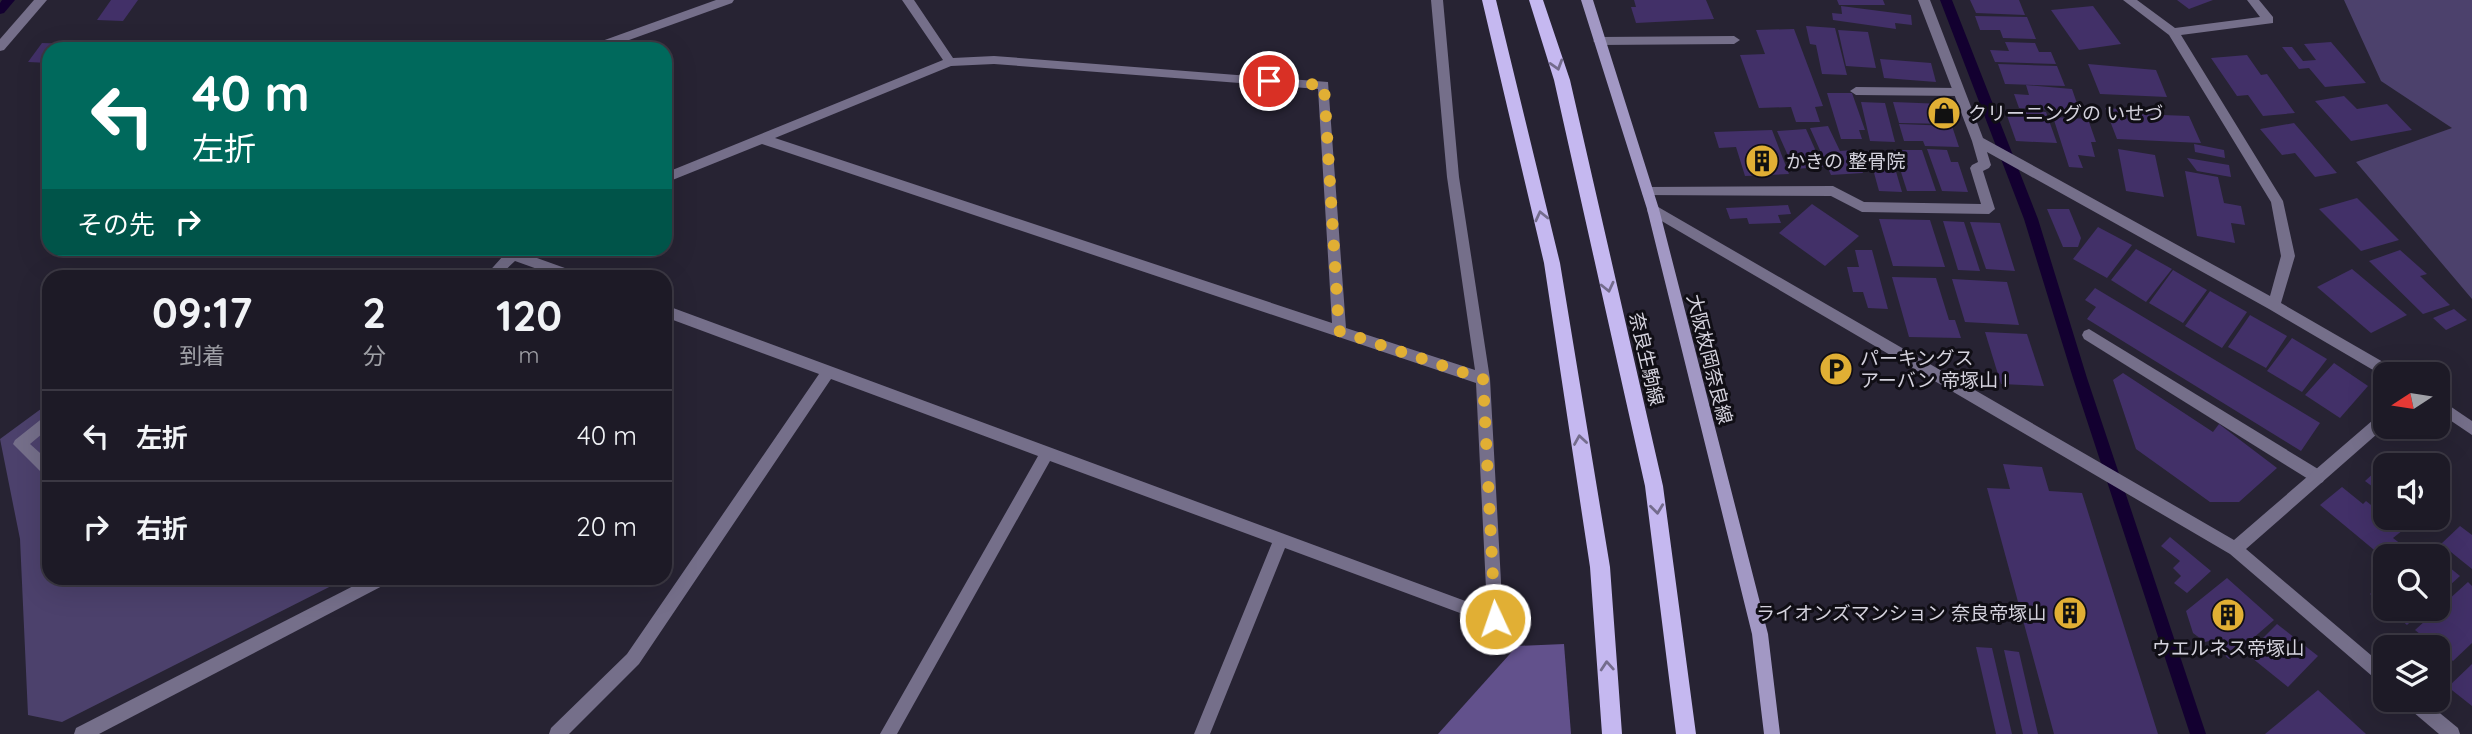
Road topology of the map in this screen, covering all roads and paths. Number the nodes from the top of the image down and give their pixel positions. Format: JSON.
{"nodes":[{"id":1,"x":41,"y":0,"type":"edge"},
{"id":2,"x":728,"y":0,"type":"edge"},
{"id":3,"x":908,"y":0,"type":"edge"},
{"id":4,"x":1437,"y":0,"type":"edge"},
{"id":5,"x":1489,"y":0,"type":"edge"},
{"id":6,"x":1536,"y":0,"type":"edge"},
{"id":7,"x":1587,"y":0,"type":"edge"},
{"id":8,"x":1924,"y":0,"type":"edge"},
{"id":9,"x":2129,"y":0,"type":"edge"},
{"id":10,"x":2253,"y":0,"type":"edge"},
{"id":11,"x":2173,"y":32,"type":"junction"},
{"id":12,"x":1734,"y":40,"type":"dead end"},
{"id":13,"x":1599,"y":41,"type":"junction"},
{"id":14,"x":611,"y":42,"type":"edge"},
{"id":15,"x":0,"y":47,"type":"edge"},
{"id":16,"x":950,"y":62,"type":"junction"},
{"id":17,"x":1856,"y":91,"type":"dead end"},
{"id":18,"x":1959,"y":92,"type":"junction"},
{"id":19,"x":762,"y":139,"type":"junction"},
{"id":20,"x":1984,"y":144,"type":"junction"},
{"id":21,"x":672,"y":175,"type":"edge"},
{"id":22,"x":1648,"y":192,"type":"junction"},
{"id":23,"x":1653,"y":209,"type":"junction"},
{"id":24,"x":511,"y":256,"type":"edge"},
{"id":25,"x":527,"y":256,"type":"edge"},
{"id":26,"x":497,"y":270,"type":"edge"},
{"id":27,"x":558,"y":270,"type":"edge"},
{"id":28,"x":2274,"y":305,"type":"junction"},
{"id":29,"x":672,"y":314,"type":"edge"},
{"id":30,"x":1339,"y":331,"type":"junction"},
{"id":31,"x":2090,"y":335,"type":"dead end"},
{"id":32,"x":2373,"y":363,"type":"edge"},
{"id":33,"x":828,"y":372,"type":"junction"},
{"id":34,"x":1483,"y":379,"type":"junction"},
{"id":35,"x":2450,"y":413,"type":"edge"},
{"id":36,"x":42,"y":425,"type":"edge"},
{"id":37,"x":2373,"y":429,"type":"edge"},
{"id":38,"x":2472,"y":429,"type":"edge"},
{"id":39,"x":1047,"y":453,"type":"junction"},
{"id":40,"x":42,"y":464,"type":"edge"},
{"id":41,"x":2318,"y":477,"type":"junction"},
{"id":42,"x":1281,"y":540,"type":"junction"},
{"id":43,"x":2235,"y":550,"type":"junction"},
{"id":44,"x":369,"y":585,"type":"edge"},
{"id":45,"x":2373,"y":667,"type":"edge"},
{"id":46,"x":2426,"y":712,"type":"edge"},
{"id":47,"x":82,"y":734,"type":"edge"},
{"id":48,"x":557,"y":734,"type":"edge"},
{"id":49,"x":888,"y":734,"type":"edge"},
{"id":50,"x":1202,"y":734,"type":"edge"},
{"id":51,"x":1612,"y":734,"type":"edge"},
{"id":52,"x":1686,"y":734,"type":"edge"},
{"id":53,"x":1772,"y":734,"type":"edge"},
{"id":54,"x":2452,"y":734,"type":"edge"}],
"edges":[{"from":1,"to":15,"type":"street"},
{"from":2,"to":14,"type":"street"},
{"from":3,"to":16,"type":"street"},
{"from":4,"to":34,"type":"street"},
{"from":51,"to":5,"type":"main road","one_way":true},
{"from":6,"to":52,"type":"main road","name":"奈良生駒線","one_way":true},
{"from":7,"to":13,"type":"main road","name":"大阪枚岡奈良線"},
{"from":8,"to":18,"type":"street"},
{"from":9,"to":11,"type":"street"},
{"from":10,"to":11,"type":"street"},
{"from":11,"to":28,"type":"street"},
{"from":12,"to":13,"type":"street"},
{"from":13,"to":22,"type":"main road","name":"大阪枚岡奈良線"},
{"from":16,"to":19,"type":"street"},
{"from":16,"to":30,"type":"street"},
{"from":17,"to":18,"type":"street"},
{"from":18,"to":20,"type":"street"},
{"from":19,"to":21,"type":"street"},
{"from":19,"to":30,"type":"street"},
{"from":20,"to":22,"type":"street"},
{"from":20,"to":28,"type":"street"},
{"from":22,"to":23,"type":"main road","name":"大阪枚岡奈良線"},
{"from":23,"to":43,"type":"street"},
{"from":23,"to":53,"type":"main road","name":"大阪枚岡奈良線"},
{"from":24,"to":26,"type":"street"},
{"from":25,"to":27,"type":"street"},
{"from":28,"to":32,"type":"street"},
{"from":29,"to":33,"type":"street"},
{"from":30,"to":34,"type":"street"},
{"from":31,"to":41,"type":"street"},
{"from":33,"to":39,"type":"street"},
{"from":33,"to":48,"type":"street"},
{"from":34,"to":42,"type":"street"},
{"from":35,"to":38,"type":"street"},
{"from":36,"to":40,"type":"street"},
{"from":37,"to":41,"type":"street"},
{"from":39,"to":42,"type":"street"},
{"from":39,"to":49,"type":"street"},
{"from":41,"to":43,"type":"street"},
{"from":42,"to":50,"type":"street"},
{"from":43,"to":45,"type":"street"},
{"from":44,"to":47,"type":"street"},
{"from":46,"to":54,"type":"street"}]}
